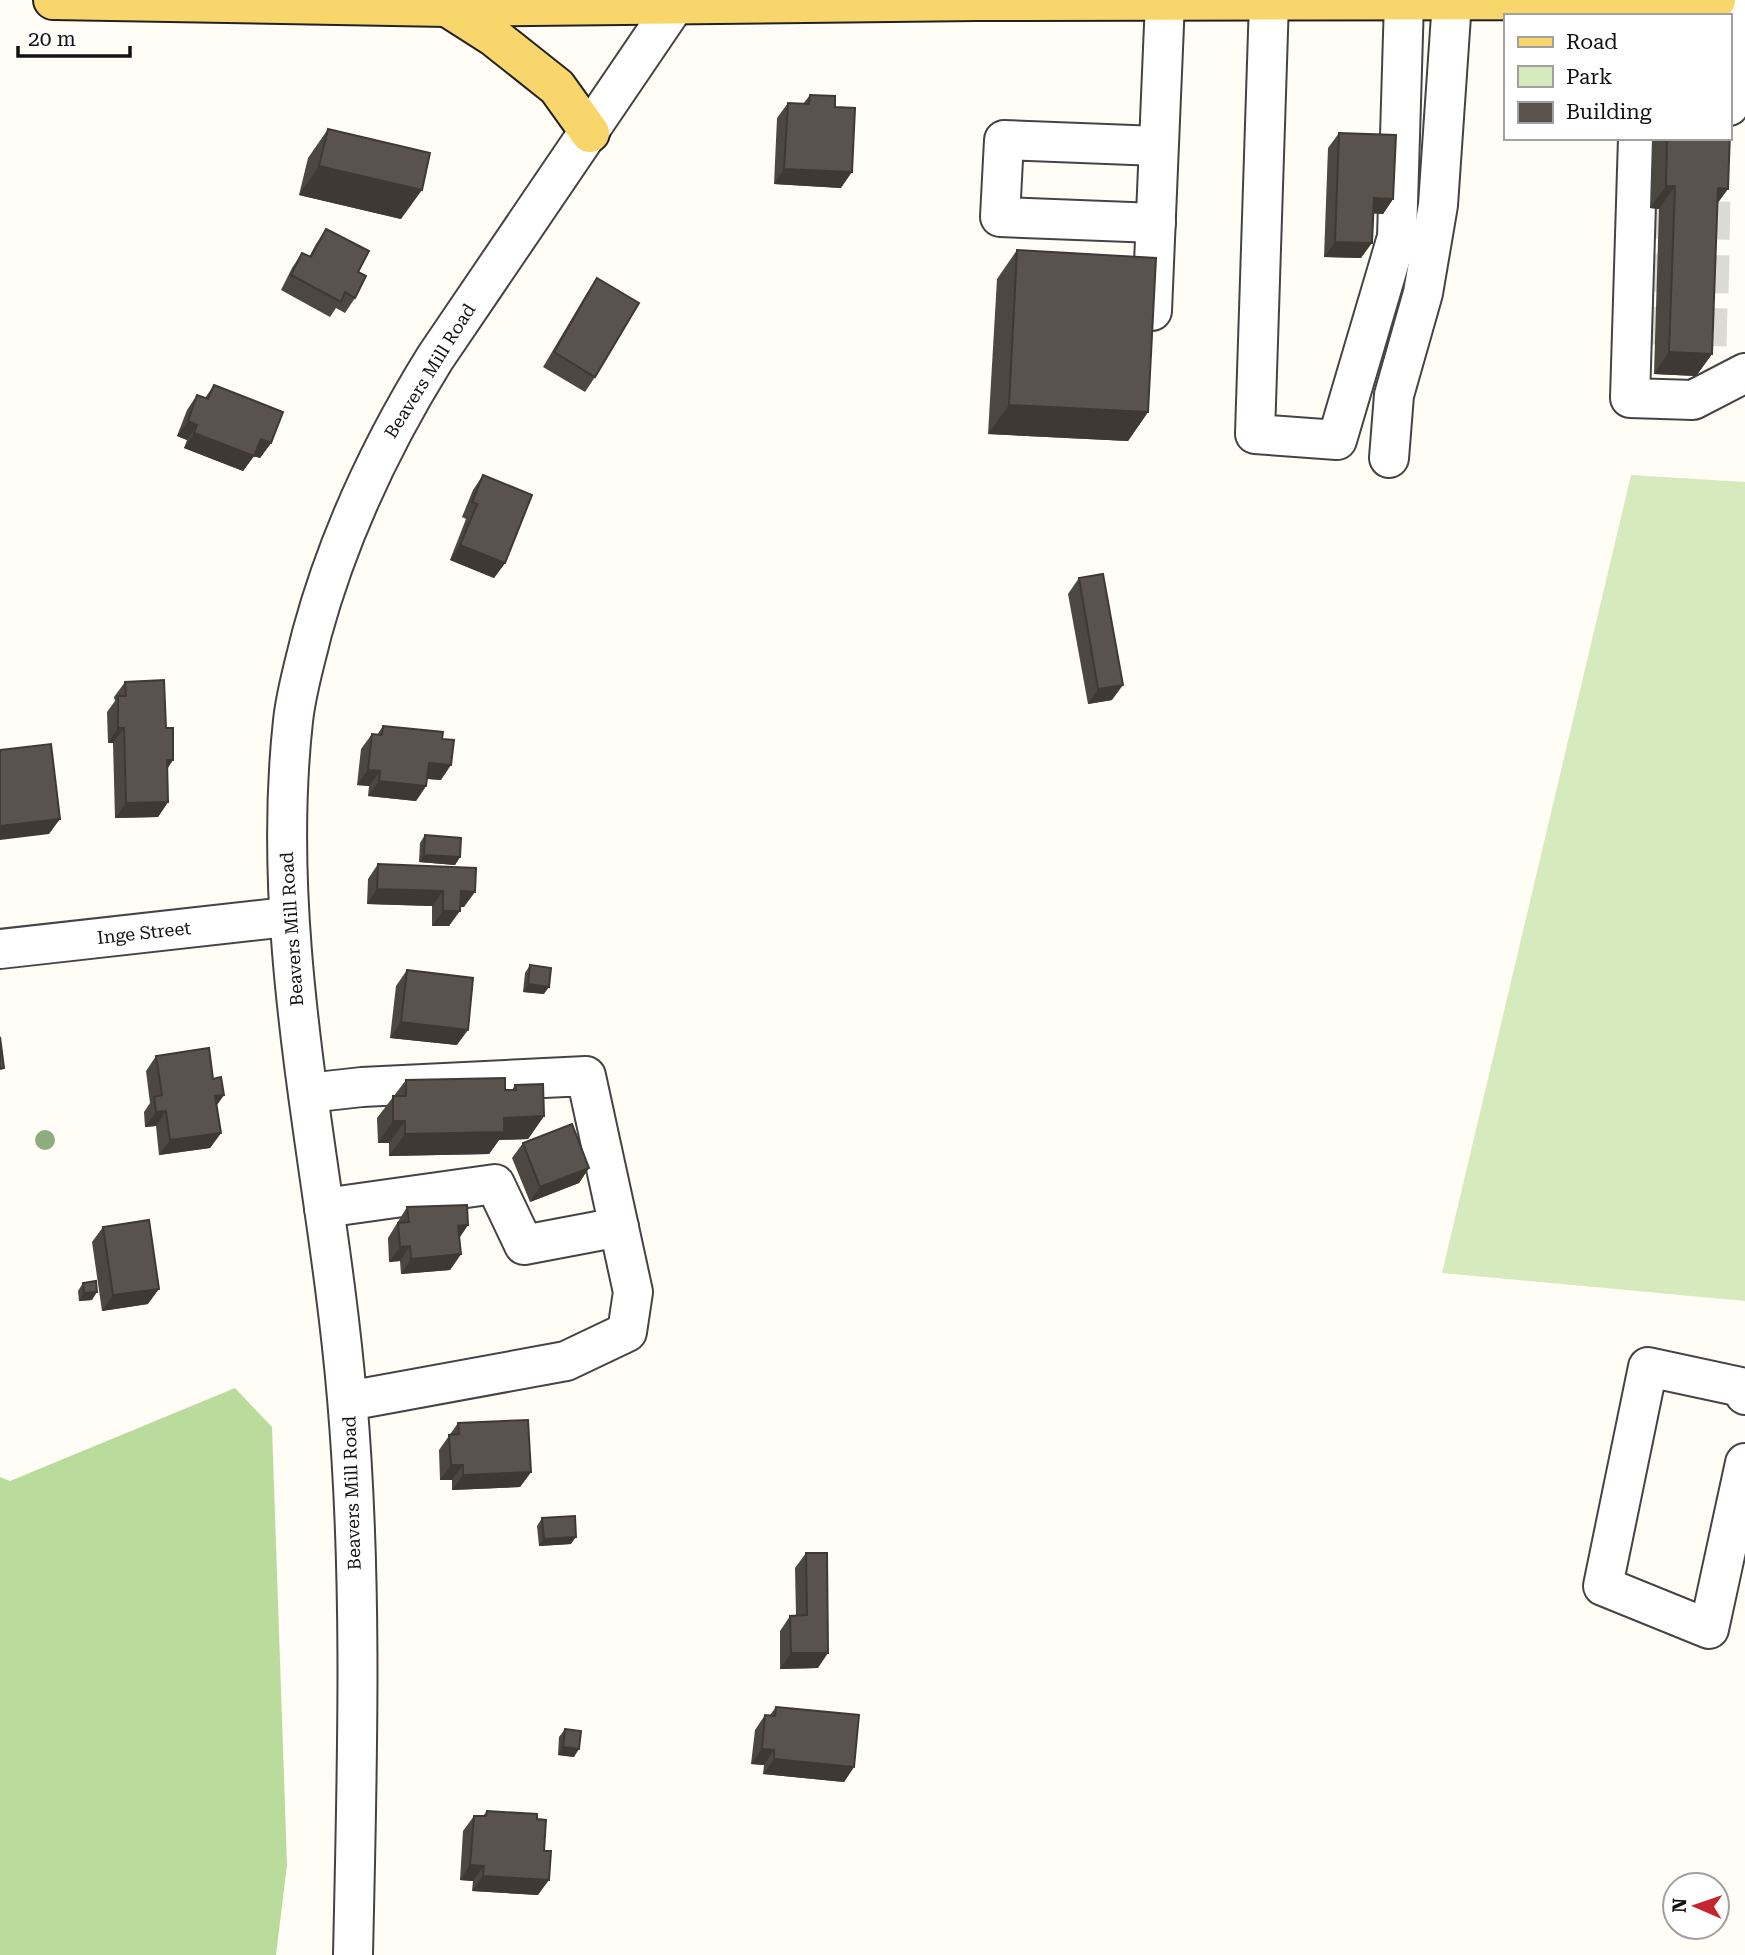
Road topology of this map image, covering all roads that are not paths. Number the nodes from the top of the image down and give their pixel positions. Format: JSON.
{"nodes":[{"id":1,"x":53,"y":0,"type":"edge"},
{"id":2,"x":1716,"y":0,"type":"edge"},
{"id":3,"x":1733,"y":0,"type":"edge"},
{"id":4,"x":976,"y":1,"type":"edge"},
{"id":5,"x":1165,"y":1,"type":"edge"},
{"id":6,"x":1269,"y":1,"type":"edge"},
{"id":7,"x":1404,"y":1,"type":"edge"},
{"id":8,"x":1452,"y":1,"type":"edge"},
{"id":9,"x":676,"y":2,"type":"edge"},
{"id":10,"x":447,"y":7,"type":"junction"},
{"id":11,"x":1731,"y":53,"type":"edge"},
{"id":12,"x":590,"y":133,"type":"junction"},
{"id":13,"x":1638,"y":140,"type":"edge"},
{"id":14,"x":1158,"y":146,"type":"junction"},
{"id":15,"x":1156,"y":223,"type":"junction"},
{"id":16,"x":1151,"y":340,"type":"edge"},
{"id":17,"x":1745,"y":373,"type":"edge"},
{"id":18,"x":1388,"y":458,"type":"dead end"},
{"id":19,"x":287,"y":916,"type":"junction"},
{"id":20,"x":0,"y":949,"type":"edge"},
{"id":21,"x":308,"y":1093,"type":"junction"},
{"id":22,"x":324,"y":1208,"type":"junction"},
{"id":23,"x":619,"y":1227,"type":"junction"},
{"id":24,"x":1745,"y":1395,"type":"edge"},
{"id":25,"x":348,"y":1401,"type":"junction"},
{"id":26,"x":1745,"y":1463,"type":"edge"},
{"id":27,"x":353,"y":1955,"type":"edge"}],
"edges":[{"from":1,"to":10,"type":"main road"},
{"from":2,"to":8,"type":"main road"},
{"from":3,"to":11,"type":"street"},
{"from":4,"to":5,"type":"main road"},
{"from":4,"to":9,"type":"main road"},
{"from":5,"to":6,"type":"main road"},
{"from":5,"to":14,"type":"street"},
{"from":6,"to":7,"type":"main road"},
{"from":6,"to":7,"type":"street"},
{"from":7,"to":8,"type":"main road"},
{"from":8,"to":18,"type":"street"},
{"from":9,"to":10,"type":"main road"},
{"from":9,"to":12,"type":"street","name":"Beavers Mill Road"},
{"from":10,"to":12,"type":"main road"},
{"from":12,"to":19,"type":"street","name":"Beavers Mill Road"},
{"from":13,"to":17,"type":"street"},
{"from":14,"to":15,"type":"street"},
{"from":14,"to":15,"type":"street"},
{"from":15,"to":16,"type":"street"},
{"from":19,"to":20,"type":"street","name":"Inge Street"},
{"from":19,"to":21,"type":"street","name":"Beavers Mill Road"},
{"from":21,"to":22,"type":"street","name":"Beavers Mill Road"},
{"from":21,"to":23,"type":"street"},
{"from":22,"to":23,"type":"street"},
{"from":22,"to":25,"type":"street","name":"Beavers Mill Road"},
{"from":23,"to":25,"type":"street"},
{"from":24,"to":26,"type":"street"},
{"from":25,"to":27,"type":"street","name":"Beavers Mill Road"}]}
